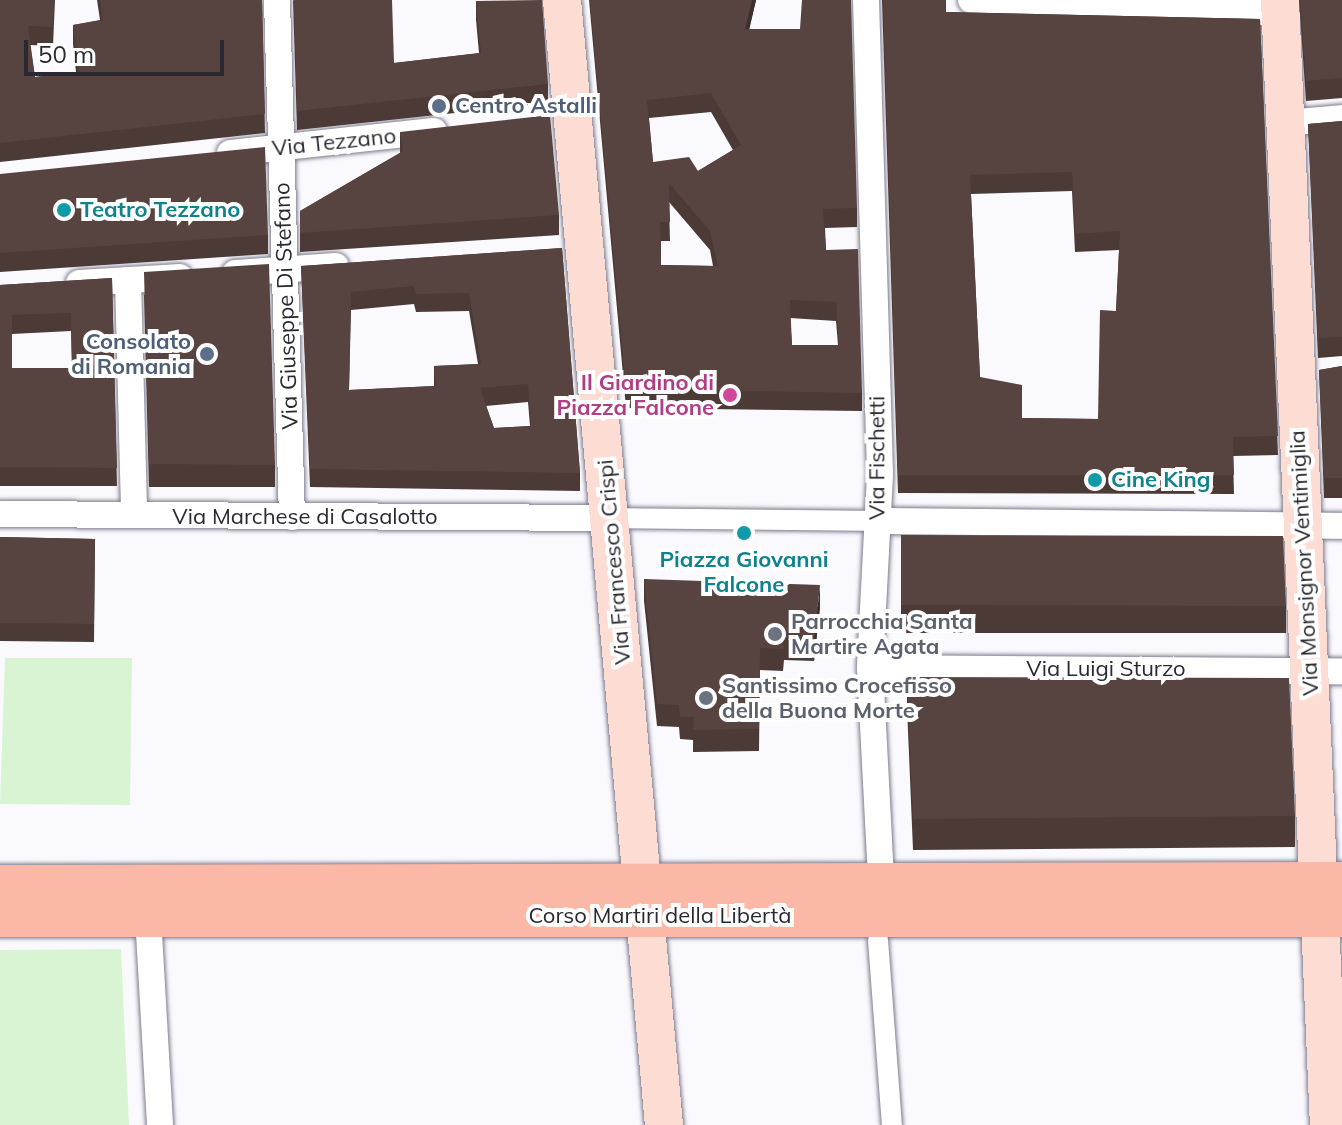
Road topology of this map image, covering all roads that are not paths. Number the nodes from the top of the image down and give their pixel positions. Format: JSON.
{"nodes":[{"id":1,"x":277,"y":0,"type":"edge"},
{"id":2,"x":562,"y":0,"type":"edge"},
{"id":3,"x":866,"y":0,"type":"edge"},
{"id":4,"x":971,"y":0,"type":"edge"},
{"id":5,"x":1127,"y":4,"type":"edge"},
{"id":6,"x":1280,"y":6,"type":"edge"},
{"id":7,"x":1342,"y":118,"type":"edge"},
{"id":8,"x":1285,"y":123,"type":"junction"},
{"id":9,"x":465,"y":127,"type":"edge"},
{"id":10,"x":282,"y":147,"type":"junction"},
{"id":11,"x":203,"y":156,"type":"edge"},
{"id":12,"x":364,"y":264,"type":"edge"},
{"id":13,"x":285,"y":270,"type":"junction"},
{"id":14,"x":128,"y":280,"type":"junction"},
{"id":15,"x":48,"y":285,"type":"edge"},
{"id":16,"x":0,"y":514,"type":"edge"},
{"id":17,"x":134,"y":515,"type":"junction"},
{"id":18,"x":292,"y":517,"type":"junction"},
{"id":19,"x":610,"y":518,"type":"junction"},
{"id":20,"x":877,"y":521,"type":"junction"},
{"id":21,"x":1303,"y":524,"type":"junction"},
{"id":22,"x":1342,"y":526,"type":"edge"},
{"id":23,"x":870,"y":668,"type":"junction"},
{"id":24,"x":1326,"y":671,"type":"edge"},
{"id":25,"x":0,"y":886,"type":"edge"},
{"id":26,"x":1331,"y":899,"type":"edge"},
{"id":27,"x":645,"y":900,"type":"junction"},
{"id":28,"x":881,"y":913,"type":"junction"},
{"id":29,"x":0,"y":916,"type":"edge"},
{"id":30,"x":148,"y":916,"type":"junction"},
{"id":31,"x":160,"y":1125,"type":"edge"},
{"id":32,"x":664,"y":1125,"type":"edge"},
{"id":33,"x":892,"y":1125,"type":"edge"},
{"id":34,"x":1329,"y":1125,"type":"edge"}],
"edges":[{"from":1,"to":10,"type":"street","name":"Via Giuseppe Di Stefano"},
{"from":2,"to":19,"type":"main road","name":"Via Francesco Crispi"},
{"from":3,"to":20,"type":"street","name":"Via Fischetti"},
{"from":4,"to":5,"type":"street"},
{"from":5,"to":6,"type":"street"},
{"from":6,"to":8,"type":"main road","name":"Via Monsignor Ventimiglia"},
{"from":7,"to":8,"type":"street"},
{"from":8,"to":21,"type":"main road","name":"Via Monsignor Ventimiglia"},
{"from":9,"to":10,"type":"street","name":"Via Tezzano"},
{"from":10,"to":11,"type":"street","name":"Via Tezzano"},
{"from":10,"to":13,"type":"street","name":"Via Giuseppe Di Stefano"},
{"from":12,"to":13,"type":"street"},
{"from":13,"to":14,"type":"street"},
{"from":13,"to":18,"type":"street","name":"Via Giuseppe Di Stefano"},
{"from":14,"to":15,"type":"street"},
{"from":14,"to":17,"type":"street"},
{"from":16,"to":17,"type":"street","name":"Via Marchese di Casalotto"},
{"from":17,"to":18,"type":"street","name":"Via Marchese di Casalotto"},
{"from":18,"to":19,"type":"street","name":"Via Marchese di Casalotto"},
{"from":19,"to":20,"type":"street"},
{"from":19,"to":27,"type":"main road","name":"Via Francesco Crispi"},
{"from":20,"to":21,"type":"street"},
{"from":20,"to":23,"type":"street","name":"Via Fischetti"},
{"from":21,"to":22,"type":"street"},
{"from":21,"to":24,"type":"main road","name":"Via Monsignor Ventimiglia"},
{"from":23,"to":24,"type":"street","name":"Via Luigi Sturzo"},
{"from":23,"to":28,"type":"street","name":"Via Fischetti"},
{"from":24,"to":26,"type":"main road","name":"Via Monsignor Ventimiglia"},
{"from":25,"to":27,"type":"main road","name":"Corso Martiri della Libertà"},
{"from":26,"to":28,"type":"main road","name":"Corso Martiri della Libertà"},
{"from":26,"to":34,"type":"main road","name":"Via Monsignor Ventimiglia"},
{"from":27,"to":28,"type":"main road","name":"Corso Martiri della Libertà"},
{"from":27,"to":30,"type":"main road","name":"Corso Martiri della Libertà"},
{"from":27,"to":32,"type":"main road","name":"Via Francesco Crispi"},
{"from":28,"to":33,"type":"street","name":"Via Fischetti"},
{"from":29,"to":30,"type":"main road","name":"Corso Martiri della Libertà"},
{"from":30,"to":31,"type":"street"}]}
